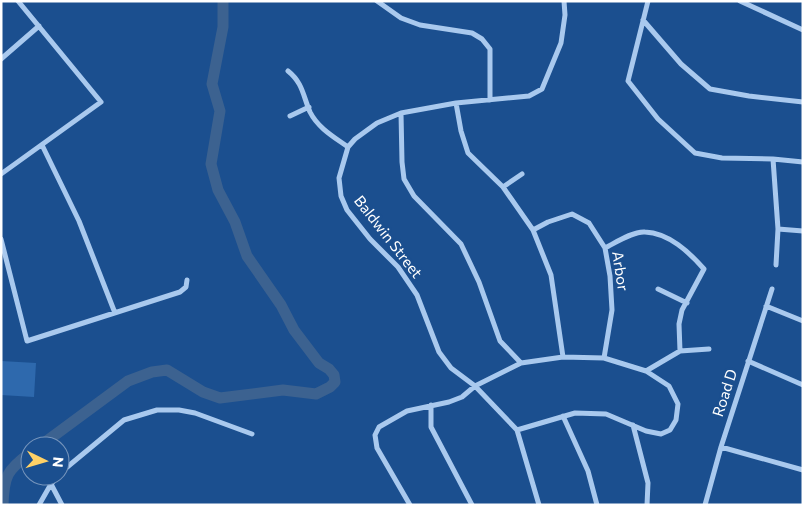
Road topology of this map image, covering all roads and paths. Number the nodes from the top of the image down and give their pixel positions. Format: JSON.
{"nodes":[{"id":1,"x":18,"y":1,"type":"edge"},
{"id":2,"x":377,"y":1,"type":"edge"},
{"id":3,"x":564,"y":1,"type":"edge"},
{"id":4,"x":648,"y":1,"type":"edge"},
{"id":5,"x":740,"y":1,"type":"edge"},
{"id":6,"x":643,"y":20,"type":"junction"},
{"id":7,"x":39,"y":26,"type":"junction"},
{"id":8,"x":803,"y":30,"type":"edge"},
{"id":9,"x":1,"y":59,"type":"edge"},
{"id":10,"x":288,"y":71,"type":"dead end"},
{"id":11,"x":490,"y":100,"type":"junction"},
{"id":12,"x":803,"y":102,"type":"edge"},
{"id":13,"x":456,"y":103,"type":"junction"},
{"id":14,"x":309,"y":107,"type":"junction"},
{"id":15,"x":401,"y":113,"type":"junction"},
{"id":16,"x":290,"y":116,"type":"dead end"},
{"id":17,"x":42,"y":145,"type":"junction"},
{"id":18,"x":348,"y":147,"type":"junction"},
{"id":19,"x":773,"y":158,"type":"junction"},
{"id":20,"x":803,"y":162,"type":"edge"},
{"id":21,"x":1,"y":174,"type":"edge"},
{"id":22,"x":522,"y":174,"type":"dead end"},
{"id":23,"x":503,"y":186,"type":"junction"},
{"id":24,"x":778,"y":229,"type":"junction"},
{"id":25,"x":533,"y":230,"type":"junction"},
{"id":26,"x":803,"y":231,"type":"edge"},
{"id":27,"x":1,"y":239,"type":"edge"},
{"id":28,"x":605,"y":248,"type":"junction"},
{"id":29,"x":776,"y":264,"type":"dead end"},
{"id":30,"x":187,"y":280,"type":"dead end"},
{"id":31,"x":658,"y":289,"type":"dead end"},
{"id":32,"x":772,"y":289,"type":"dead end"},
{"id":33,"x":687,"y":303,"type":"junction"},
{"id":34,"x":766,"y":306,"type":"junction"},
{"id":35,"x":115,"y":313,"type":"junction"},
{"id":36,"x":803,"y":321,"type":"edge"},
{"id":37,"x":709,"y":349,"type":"dead end"},
{"id":38,"x":680,"y":352,"type":"junction"},
{"id":39,"x":563,"y":357,"type":"junction"},
{"id":40,"x":604,"y":358,"type":"junction"},
{"id":41,"x":748,"y":361,"type":"junction"},
{"id":42,"x":521,"y":363,"type":"junction"},
{"id":43,"x":646,"y":371,"type":"junction"},
{"id":44,"x":803,"y":385,"type":"edge"},
{"id":45,"x":475,"y":386,"type":"junction"},
{"id":46,"x":431,"y":405,"type":"junction"},
{"id":47,"x":563,"y":416,"type":"junction"},
{"id":48,"x":633,"y":425,"type":"junction"},
{"id":49,"x":517,"y":430,"type":"junction"},
{"id":50,"x":252,"y":434,"type":"dead end"},
{"id":51,"x":721,"y":447,"type":"junction"},
{"id":52,"x":70,"y":466,"type":"edge"},
{"id":53,"x":803,"y":470,"type":"edge"},
{"id":54,"x":50,"y":486,"type":"edge"},
{"id":55,"x":52,"y":486,"type":"edge"},
{"id":56,"x":707,"y":504,"type":"edge"},
{"id":57,"x":40,"y":505,"type":"edge"},
{"id":58,"x":62,"y":505,"type":"edge"},
{"id":59,"x":410,"y":505,"type":"edge"},
{"id":60,"x":472,"y":505,"type":"edge"},
{"id":61,"x":539,"y":505,"type":"edge"},
{"id":62,"x":597,"y":505,"type":"edge"},
{"id":63,"x":646,"y":505,"type":"edge"}],
"edges":[{"from":1,"to":7,"type":"street"},
{"from":2,"to":11,"type":"street"},
{"from":3,"to":11,"type":"street"},
{"from":4,"to":6,"type":"street"},
{"from":5,"to":8,"type":"street"},
{"from":6,"to":12,"type":"street"},
{"from":6,"to":19,"type":"street"},
{"from":7,"to":9,"type":"street"},
{"from":7,"to":17,"type":"street"},
{"from":10,"to":14,"type":"street"},
{"from":11,"to":13,"type":"street"},
{"from":13,"to":15,"type":"street"},
{"from":13,"to":23,"type":"street"},
{"from":14,"to":16,"type":"street"},
{"from":14,"to":18,"type":"street"},
{"from":15,"to":18,"type":"street"},
{"from":15,"to":42,"type":"street"},
{"from":17,"to":21,"type":"street"},
{"from":17,"to":35,"type":"street"},
{"from":18,"to":45,"type":"street","name":"Baldwin Street"},
{"from":19,"to":20,"type":"street"},
{"from":19,"to":24,"type":"street"},
{"from":22,"to":23,"type":"street"},
{"from":23,"to":25,"type":"street"},
{"from":24,"to":26,"type":"street"},
{"from":24,"to":29,"type":"street"},
{"from":25,"to":28,"type":"street","name":"Arbor"},
{"from":25,"to":39,"type":"street"},
{"from":27,"to":35,"type":"street"},
{"from":28,"to":33,"type":"street"},
{"from":28,"to":40,"type":"street","name":"Arbor"},
{"from":30,"to":35,"type":"street"},
{"from":31,"to":33,"type":"street"},
{"from":32,"to":34,"type":"street","name":"Road D"},
{"from":33,"to":38,"type":"street"},
{"from":34,"to":36,"type":"street"},
{"from":34,"to":41,"type":"street","name":"Road D"},
{"from":37,"to":38,"type":"street"},
{"from":38,"to":43,"type":"street"},
{"from":39,"to":40,"type":"street"},
{"from":39,"to":42,"type":"street"},
{"from":40,"to":43,"type":"street"},
{"from":41,"to":44,"type":"street"},
{"from":41,"to":51,"type":"street","name":"Road D"},
{"from":42,"to":45,"type":"street"},
{"from":43,"to":48,"type":"street"},
{"from":45,"to":46,"type":"street"},
{"from":45,"to":49,"type":"street","name":"Baldwin Street"},
{"from":46,"to":59,"type":"street"},
{"from":46,"to":60,"type":"street"},
{"from":47,"to":48,"type":"street"},
{"from":47,"to":49,"type":"street"},
{"from":47,"to":62,"type":"street"},
{"from":48,"to":63,"type":"street"},
{"from":49,"to":61,"type":"street"},
{"from":50,"to":52,"type":"street"},
{"from":51,"to":53,"type":"street"},
{"from":51,"to":56,"type":"street","name":"Road D"},
{"from":54,"to":57,"type":"street"},
{"from":55,"to":58,"type":"street"}]}
